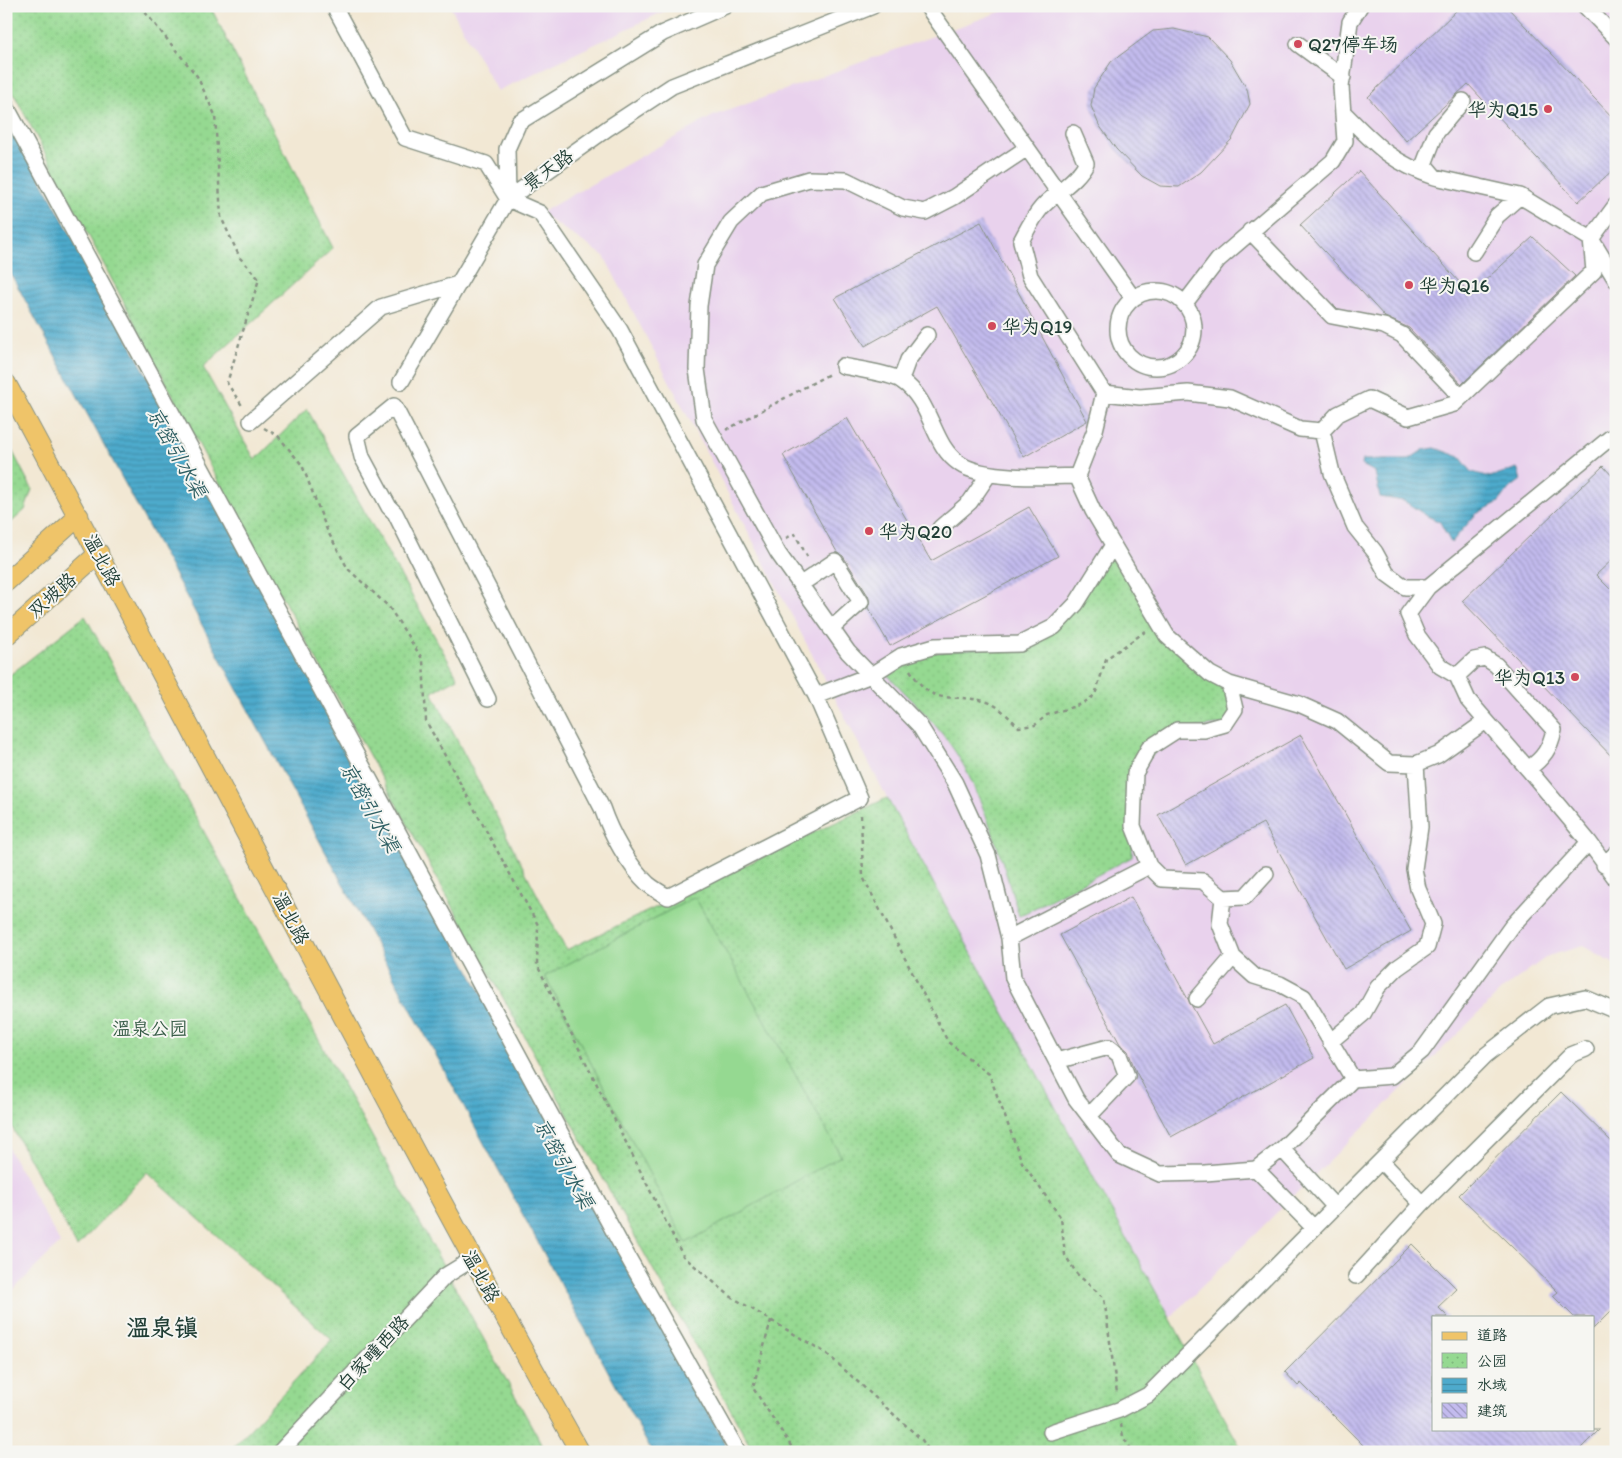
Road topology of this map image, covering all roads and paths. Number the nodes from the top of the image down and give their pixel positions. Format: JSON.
{"nodes":[{"id":1,"x":140,"y":6,"type":"edge"},
{"id":2,"x":334,"y":6,"type":"edge"},
{"id":3,"x":725,"y":6,"type":"edge"},
{"id":4,"x":873,"y":6,"type":"edge"},
{"id":5,"x":927,"y":6,"type":"edge"},
{"id":6,"x":1360,"y":6,"type":"edge"},
{"id":7,"x":1585,"y":6,"type":"edge"},
{"id":8,"x":1616,"y":38,"type":"edge"},
{"id":9,"x":1298,"y":44,"type":"dead end"},
{"id":10,"x":1343,"y":78,"type":"junction"},
{"id":11,"x":1463,"y":101,"type":"dead end"},
{"id":12,"x":6,"y":106,"type":"edge"},
{"id":13,"x":1343,"y":112,"type":"junction"},
{"id":14,"x":1073,"y":133,"type":"dead end"},
{"id":15,"x":1027,"y":148,"type":"junction"},
{"id":16,"x":1435,"y":177,"type":"junction"},
{"id":17,"x":1057,"y":191,"type":"junction"},
{"id":18,"x":1520,"y":196,"type":"junction"},
{"id":19,"x":508,"y":199,"type":"junction"},
{"id":20,"x":1616,"y":205,"type":"edge"},
{"id":21,"x":1250,"y":231,"type":"junction"},
{"id":22,"x":1592,"y":239,"type":"junction"},
{"id":23,"x":1474,"y":252,"type":"dead end"},
{"id":24,"x":1616,"y":280,"type":"edge"},
{"id":25,"x":458,"y":284,"type":"junction"},
{"id":26,"x":1133,"y":298,"type":"junction"},
{"id":27,"x":1184,"y":303,"type":"junction"},
{"id":28,"x":926,"y":335,"type":"dead end"},
{"id":29,"x":843,"y":366,"type":"joint"},
{"id":30,"x":901,"y":379,"type":"junction"},
{"id":31,"x":401,"y":382,"type":"dead end"},
{"id":32,"x":6,"y":383,"type":"edge"},
{"id":33,"x":1104,"y":393,"type":"junction"},
{"id":34,"x":1461,"y":397,"type":"junction"},
{"id":35,"x":251,"y":421,"type":"junction"},
{"id":36,"x":1322,"y":430,"type":"junction"},
{"id":37,"x":714,"y":436,"type":"junction"},
{"id":38,"x":1616,"y":436,"type":"edge"},
{"id":39,"x":989,"y":474,"type":"junction"},
{"id":40,"x":1077,"y":476,"type":"junction"},
{"id":41,"x":79,"y":516,"type":"junction"},
{"id":42,"x":940,"y":528,"type":"dead end"},
{"id":43,"x":1113,"y":545,"type":"junction"},
{"id":44,"x":98,"y":553,"type":"junction"},
{"id":45,"x":6,"y":582,"type":"edge"},
{"id":46,"x":801,"y":584,"type":"junction"},
{"id":47,"x":1428,"y":587,"type":"junction"},
{"id":48,"x":1158,"y":622,"type":"junction"},
{"id":49,"x":831,"y":629,"type":"junction"},
{"id":50,"x":6,"y":636,"type":"edge"},
{"id":51,"x":901,"y":656,"type":"junction"},
{"id":52,"x":871,"y":675,"type":"junction"},
{"id":53,"x":1457,"y":676,"type":"junction"},
{"id":54,"x":1229,"y":684,"type":"junction"},
{"id":55,"x":816,"y":696,"type":"junction"},
{"id":56,"x":488,"y":699,"type":"dead end"},
{"id":57,"x":1486,"y":720,"type":"junction"},
{"id":58,"x":1416,"y":764,"type":"junction"},
{"id":59,"x":1528,"y":768,"type":"junction"},
{"id":60,"x":860,"y":798,"type":"junction"},
{"id":61,"x":1589,"y":842,"type":"junction"},
{"id":62,"x":1616,"y":853,"type":"edge"},
{"id":63,"x":1604,"y":865,"type":"junction"},
{"id":64,"x":1149,"y":866,"type":"junction"},
{"id":65,"x":1266,"y":874,"type":"dead end"},
{"id":66,"x":1616,"y":879,"type":"edge"},
{"id":67,"x":1223,"y":898,"type":"junction"},
{"id":68,"x":1009,"y":938,"type":"junction"},
{"id":69,"x":1233,"y":958,"type":"junction"},
{"id":70,"x":1197,"y":999,"type":"dead end"},
{"id":71,"x":1616,"y":1011,"type":"edge"},
{"id":72,"x":1330,"y":1042,"type":"junction"},
{"id":73,"x":1586,"y":1049,"type":"dead end"},
{"id":74,"x":1056,"y":1061,"type":"junction"},
{"id":75,"x":1353,"y":1079,"type":"junction"},
{"id":76,"x":1089,"y":1116,"type":"junction"},
{"id":77,"x":1282,"y":1149,"type":"junction"},
{"id":78,"x":1381,"y":1161,"type":"junction"},
{"id":79,"x":1256,"y":1169,"type":"junction"},
{"id":80,"x":1422,"y":1204,"type":"junction"},
{"id":81,"x":1336,"y":1207,"type":"junction"},
{"id":82,"x":1314,"y":1228,"type":"junction"},
{"id":83,"x":471,"y":1260,"type":"junction"},
{"id":84,"x":1356,"y":1276,"type":"dead end"},
{"id":85,"x":770,"y":1320,"type":"junction"},
{"id":86,"x":1119,"y":1410,"type":"junction"},
{"id":87,"x":1052,"y":1432,"type":"dead end"},
{"id":88,"x":280,"y":1452,"type":"edge"},
{"id":89,"x":580,"y":1452,"type":"edge"},
{"id":90,"x":738,"y":1452,"type":"edge"},
{"id":91,"x":795,"y":1452,"type":"edge"},
{"id":92,"x":930,"y":1452,"type":"edge"},
{"id":93,"x":1133,"y":1452,"type":"edge"}],
"edges":[{"from":1,"to":35,"type":"path"},
{"from":2,"to":19,"type":"street"},
{"from":3,"to":19,"type":"street","name":"景天路"},
{"from":4,"to":19,"type":"street","name":"景天路"},
{"from":5,"to":15,"type":"street"},
{"from":6,"to":10,"type":"street"},
{"from":7,"to":8,"type":"street"},
{"from":9,"to":10,"type":"street"},
{"from":10,"to":13,"type":"street"},
{"from":11,"to":16,"type":"street"},
{"from":12,"to":90,"type":"street"},
{"from":13,"to":16,"type":"street"},
{"from":13,"to":21,"type":"street"},
{"from":14,"to":17,"type":"street"},
{"from":15,"to":17,"type":"street"},
{"from":15,"to":37,"type":"street"},
{"from":16,"to":18,"type":"street"},
{"from":17,"to":26,"type":"street"},
{"from":17,"to":33,"type":"street"},
{"from":18,"to":22,"type":"street"},
{"from":18,"to":23,"type":"street"},
{"from":19,"to":25,"type":"street"},
{"from":19,"to":55,"type":"street"},
{"from":20,"to":22,"type":"street"},
{"from":21,"to":27,"type":"street"},
{"from":21,"to":34,"type":"street"},
{"from":22,"to":24,"type":"street"},
{"from":22,"to":34,"type":"street"},
{"from":25,"to":31,"type":"street"},
{"from":25,"to":35,"type":"street"},
{"from":26,"to":27,"type":"street"},
{"from":26,"to":27,"type":"street"},
{"from":28,"to":30,"type":"street"},
{"from":29,"to":30,"type":"street"},
{"from":29,"to":37,"type":"path"},
{"from":30,"to":39,"type":"street"},
{"from":32,"to":41,"type":"main road","name":"温北路"},
{"from":33,"to":36,"type":"street"},
{"from":33,"to":40,"type":"street"},
{"from":34,"to":36,"type":"street"},
{"from":35,"to":85,"type":"path"},
{"from":36,"to":47,"type":"street"},
{"from":37,"to":46,"type":"street"},
{"from":38,"to":47,"type":"street"},
{"from":39,"to":40,"type":"street"},
{"from":39,"to":42,"type":"street"},
{"from":40,"to":43,"type":"street"},
{"from":41,"to":44,"type":"main road","name":"温北路"},
{"from":41,"to":45,"type":"main road"},
{"from":43,"to":48,"type":"street"},
{"from":43,"to":51,"type":"street"},
{"from":44,"to":50,"type":"main road","name":"双坡路"},
{"from":44,"to":83,"type":"main road","name":"温北路"},
{"from":46,"to":49,"type":"street"},
{"from":46,"to":49,"type":"street"},
{"from":47,"to":53,"type":"street"},
{"from":48,"to":51,"type":"path"},
{"from":48,"to":54,"type":"street"},
{"from":49,"to":52,"type":"street"},
{"from":51,"to":52,"type":"street"},
{"from":52,"to":55,"type":"street"},
{"from":52,"to":68,"type":"street"},
{"from":53,"to":57,"type":"street"},
{"from":53,"to":59,"type":"street"},
{"from":54,"to":58,"type":"street"},
{"from":54,"to":64,"type":"street"},
{"from":55,"to":60,"type":"street"},
{"from":56,"to":60,"type":"street"},
{"from":57,"to":58,"type":"street"},
{"from":57,"to":59,"type":"street"},
{"from":58,"to":72,"type":"street"},
{"from":59,"to":61,"type":"street"},
{"from":60,"to":86,"type":"path"},
{"from":61,"to":63,"type":"street"},
{"from":61,"to":75,"type":"street"},
{"from":62,"to":63,"type":"street"},
{"from":63,"to":66,"type":"street"},
{"from":64,"to":67,"type":"street"},
{"from":64,"to":68,"type":"street"},
{"from":65,"to":67,"type":"street"},
{"from":67,"to":69,"type":"street"},
{"from":68,"to":74,"type":"street"},
{"from":69,"to":70,"type":"street"},
{"from":69,"to":72,"type":"street"},
{"from":71,"to":78,"type":"street"},
{"from":72,"to":75,"type":"street"},
{"from":73,"to":80,"type":"street"},
{"from":74,"to":76,"type":"street"},
{"from":74,"to":76,"type":"street"},
{"from":75,"to":77,"type":"street"},
{"from":76,"to":79,"type":"street"},
{"from":77,"to":79,"type":"street"},
{"from":77,"to":81,"type":"street"},
{"from":78,"to":80,"type":"street"},
{"from":78,"to":81,"type":"street"},
{"from":79,"to":82,"type":"street"},
{"from":80,"to":84,"type":"street"},
{"from":81,"to":82,"type":"street"},
{"from":82,"to":86,"type":"street"},
{"from":83,"to":88,"type":"street","name":"白家疃西路"},
{"from":83,"to":89,"type":"main road","name":"温北路"},
{"from":85,"to":91,"type":"path"},
{"from":85,"to":92,"type":"path"},
{"from":86,"to":87,"type":"street"},
{"from":86,"to":93,"type":"path"}]}
